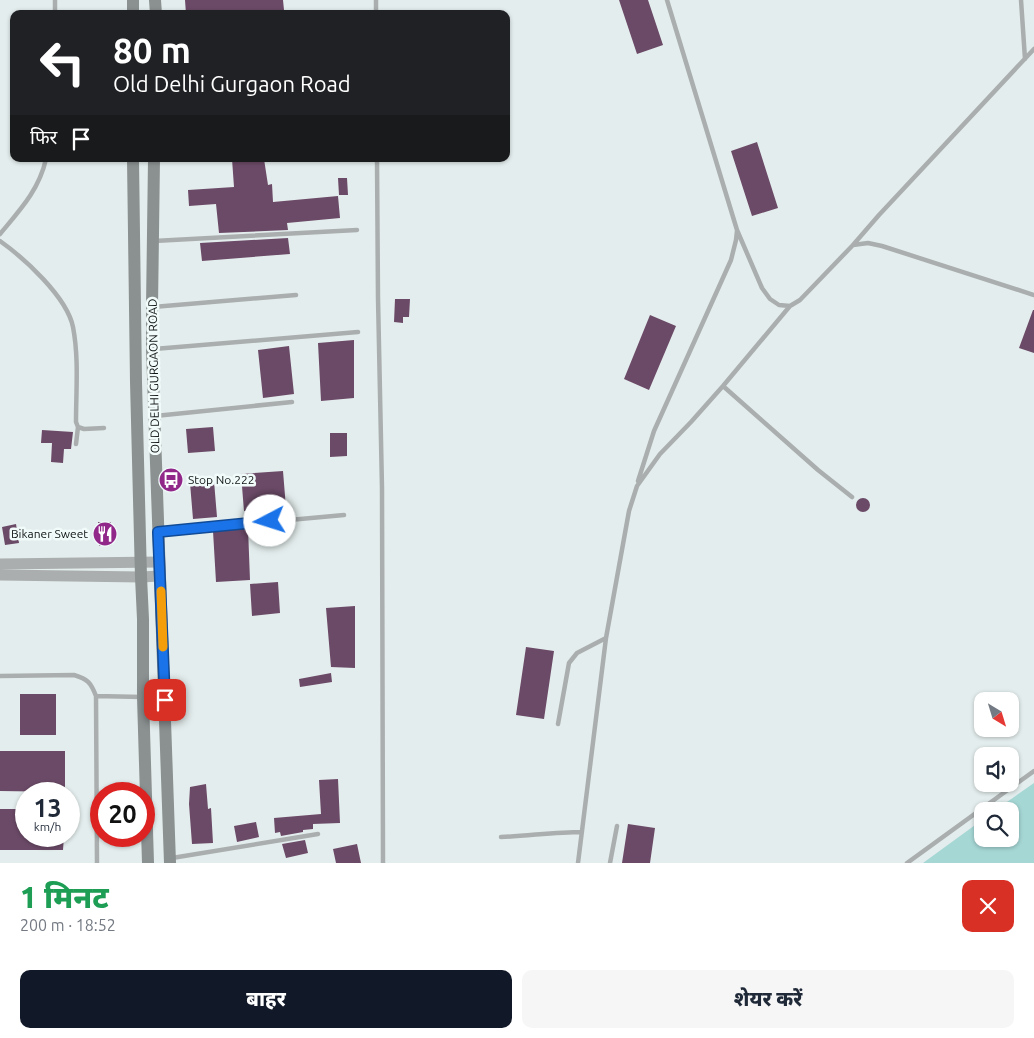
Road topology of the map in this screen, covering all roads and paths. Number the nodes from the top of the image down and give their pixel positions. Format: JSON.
{"nodes":[{"id":1,"x":667,"y":0,"type":"edge"},
{"id":2,"x":1021,"y":0,"type":"edge"},
{"id":3,"x":1034,"y":50,"type":"edge"},
{"id":4,"x":1025,"y":59,"type":"junction"},
{"id":5,"x":45,"y":162,"type":"edge"},
{"id":6,"x":133,"y":162,"type":"edge"},
{"id":7,"x":154,"y":162,"type":"edge"},
{"id":8,"x":377,"y":162,"type":"edge"},
{"id":9,"x":357,"y":230,"type":"dead end"},
{"id":10,"x":737,"y":230,"type":"junction"},
{"id":11,"x":0,"y":234,"type":"edge"},
{"id":12,"x":0,"y":241,"type":"edge"},
{"id":13,"x":153,"y":241,"type":"junction"},
{"id":14,"x":854,"y":245,"type":"junction"},
{"id":15,"x":296,"y":295,"type":"dead end"},
{"id":16,"x":1034,"y":295,"type":"edge"},
{"id":17,"x":790,"y":306,"type":"junction"},
{"id":18,"x":152,"y":307,"type":"junction"},
{"id":19,"x":358,"y":332,"type":"dead end"},
{"id":20,"x":152,"y":349,"type":"junction"},
{"id":21,"x":723,"y":386,"type":"junction"},
{"id":22,"x":292,"y":402,"type":"dead end"},
{"id":23,"x":154,"y":416,"type":"junction"},
{"id":24,"x":78,"y":427,"type":"junction"},
{"id":25,"x":104,"y":428,"type":"dead end"},
{"id":26,"x":76,"y":444,"type":"dead end"},
{"id":27,"x":637,"y":486,"type":"junction"},
{"id":28,"x":852,"y":496,"type":"dead end"},
{"id":29,"x":344,"y":515,"type":"dead end"},
{"id":30,"x":158,"y":532,"type":"junction"},
{"id":31,"x":140,"y":562,"type":"junction"},
{"id":32,"x":159,"y":562,"type":"junction"},
{"id":33,"x":0,"y":564,"type":"edge"},
{"id":34,"x":0,"y":575,"type":"edge"},
{"id":35,"x":160,"y":576,"type":"junction"},
{"id":36,"x":141,"y":577,"type":"junction"},
{"id":37,"x":606,"y":638,"type":"junction"},
{"id":38,"x":0,"y":676,"type":"edge"},
{"id":39,"x":96,"y":696,"type":"junction"},
{"id":40,"x":143,"y":697,"type":"junction"},
{"id":41,"x":558,"y":724,"type":"dead end"},
{"id":42,"x":1034,"y":771,"type":"edge"},
{"id":43,"x":617,"y":826,"type":"dead end"},
{"id":44,"x":582,"y":832,"type":"junction"},
{"id":45,"x":318,"y":834,"type":"dead end"},
{"id":46,"x":501,"y":837,"type":"dead end"},
{"id":47,"x":170,"y":861,"type":"edge"},
{"id":48,"x":97,"y":863,"type":"edge"},
{"id":49,"x":148,"y":863,"type":"edge"},
{"id":50,"x":383,"y":863,"type":"edge"},
{"id":51,"x":578,"y":863,"type":"edge"},
{"id":52,"x":610,"y":863,"type":"edge"},
{"id":53,"x":908,"y":863,"type":"edge"}],
"edges":[{"from":1,"to":10,"type":"lane"},
{"from":2,"to":4,"type":"lane"},
{"from":3,"to":4,"type":"lane"},
{"from":4,"to":14,"type":"lane"},
{"from":5,"to":11,"type":"lane"},
{"from":6,"to":31,"type":"main road","name":"OLD DELHI GURGAON ROAD"},
{"from":7,"to":13,"type":"main road","name":"OLD DELHI GURGAON ROAD"},
{"from":8,"to":50,"type":"lane"},
{"from":9,"to":13,"type":"lane"},
{"from":10,"to":17,"type":"lane"},
{"from":10,"to":27,"type":"lane"},
{"from":12,"to":24,"type":"lane"},
{"from":13,"to":18,"type":"main road","name":"OLD DELHI GURGAON ROAD"},
{"from":14,"to":16,"type":"lane"},
{"from":14,"to":17,"type":"lane"},
{"from":15,"to":18,"type":"lane"},
{"from":17,"to":21,"type":"lane"},
{"from":18,"to":20,"type":"main road","name":"OLD DELHI GURGAON ROAD"},
{"from":19,"to":20,"type":"lane"},
{"from":20,"to":23,"type":"main road","name":"OLD DELHI GURGAON ROAD"},
{"from":21,"to":27,"type":"lane"},
{"from":21,"to":28,"type":"lane"},
{"from":22,"to":23,"type":"lane"},
{"from":23,"to":30,"type":"main road","name":"OLD DELHI GURGAON ROAD"},
{"from":24,"to":25,"type":"lane"},
{"from":24,"to":26,"type":"lane"},
{"from":27,"to":37,"type":"lane"},
{"from":29,"to":30,"type":"lane"},
{"from":30,"to":32,"type":"main road","name":"OLD DELHI GURGAON ROAD"},
{"from":31,"to":32,"type":"street"},
{"from":31,"to":33,"type":"street"},
{"from":31,"to":36,"type":"main road","name":"OLD DELHI GURGAON ROAD"},
{"from":32,"to":35,"type":"main road","name":"OLD DELHI GURGAON ROAD"},
{"from":34,"to":36,"type":"street"},
{"from":35,"to":36,"type":"street"},
{"from":35,"to":47,"type":"main road","name":"OLD DELHI GURGAON ROAD"},
{"from":36,"to":40,"type":"main road","name":"OLD DELHI GURGAON ROAD"},
{"from":37,"to":41,"type":"lane"},
{"from":37,"to":44,"type":"lane"},
{"from":38,"to":39,"type":"lane"},
{"from":39,"to":40,"type":"lane"},
{"from":39,"to":48,"type":"lane"},
{"from":40,"to":49,"type":"main road","name":"OLD DELHI GURGAON ROAD"},
{"from":42,"to":53,"type":"lane"},
{"from":43,"to":52,"type":"lane"},
{"from":44,"to":46,"type":"lane"},
{"from":44,"to":51,"type":"lane"},
{"from":45,"to":47,"type":"lane"}]}
